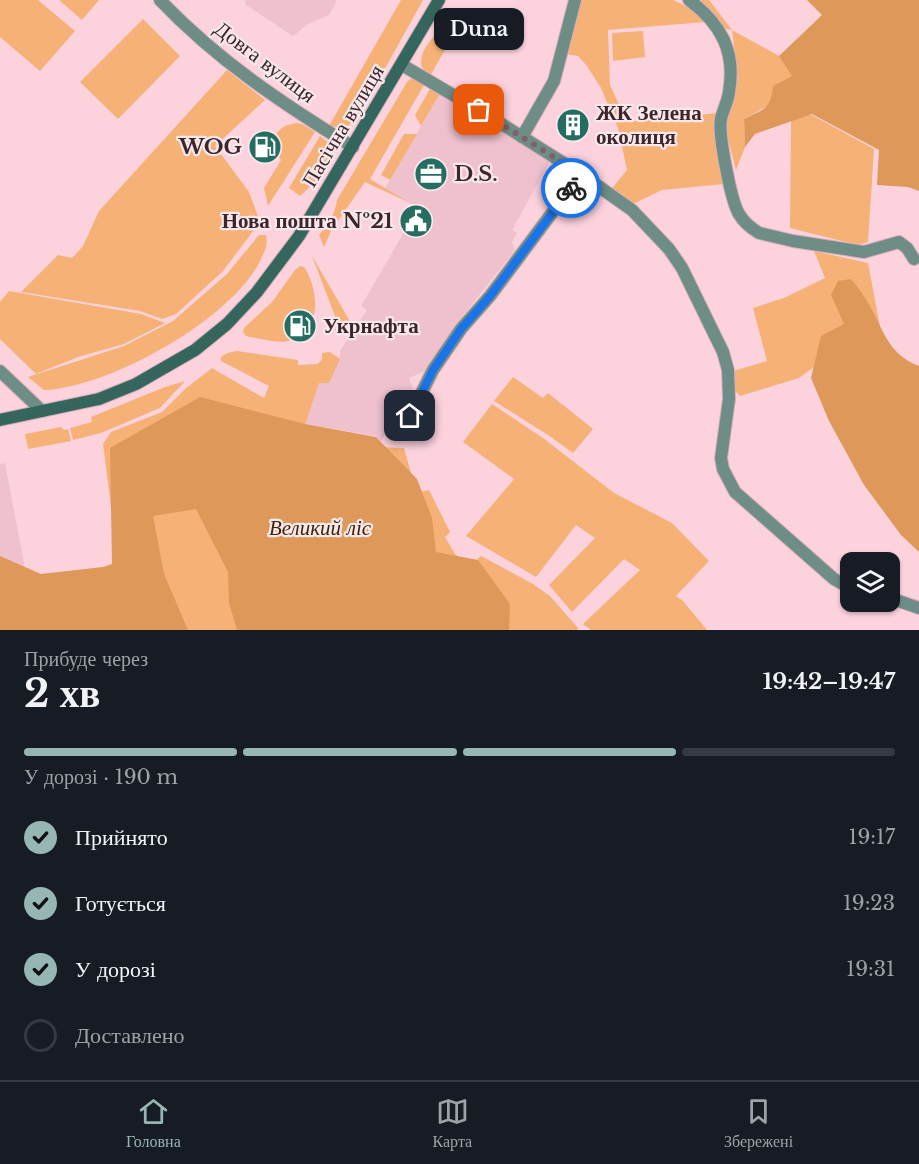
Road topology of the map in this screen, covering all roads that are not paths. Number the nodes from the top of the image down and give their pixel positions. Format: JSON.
{"nodes":[{"id":1,"x":160,"y":0,"type":"edge"},
{"id":2,"x":439,"y":0,"type":"edge"},
{"id":3,"x":575,"y":0,"type":"edge"},
{"id":4,"x":689,"y":0,"type":"edge"},
{"id":5,"x":402,"y":65,"type":"junction"},
{"id":6,"x":522,"y":136,"type":"junction"},
{"id":7,"x":353,"y":147,"type":"junction"},
{"id":8,"x":581,"y":174,"type":"junction"},
{"id":9,"x":914,"y":259,"type":"dead end"},
{"id":10,"x":0,"y":371,"type":"edge"},
{"id":11,"x":42,"y":411,"type":"junction"},
{"id":12,"x":410,"y":416,"type":"dead end"},
{"id":13,"x":0,"y":420,"type":"edge"},
{"id":14,"x":840,"y":582,"type":"edge"},
{"id":15,"x":900,"y":601,"type":"edge"},
{"id":16,"x":919,"y":608,"type":"edge"}],
"edges":[{"from":1,"to":7,"type":"street","name":"Довга вулиця"},
{"from":2,"to":5,"type":"main road","name":"Пасічна вулиця"},
{"from":3,"to":6,"type":"street"},
{"from":4,"to":9,"type":"street"},
{"from":5,"to":6,"type":"street"},
{"from":5,"to":7,"type":"main road","name":"Пасічна вулиця"},
{"from":6,"to":8,"type":"street"},
{"from":7,"to":11,"type":"main road","name":"Пасічна вулиця"},
{"from":8,"to":12,"type":"street"},
{"from":8,"to":14,"type":"street"},
{"from":10,"to":11,"type":"street"},
{"from":11,"to":13,"type":"main road","name":"Пасічна вулиця"},
{"from":15,"to":16,"type":"street"}]}
